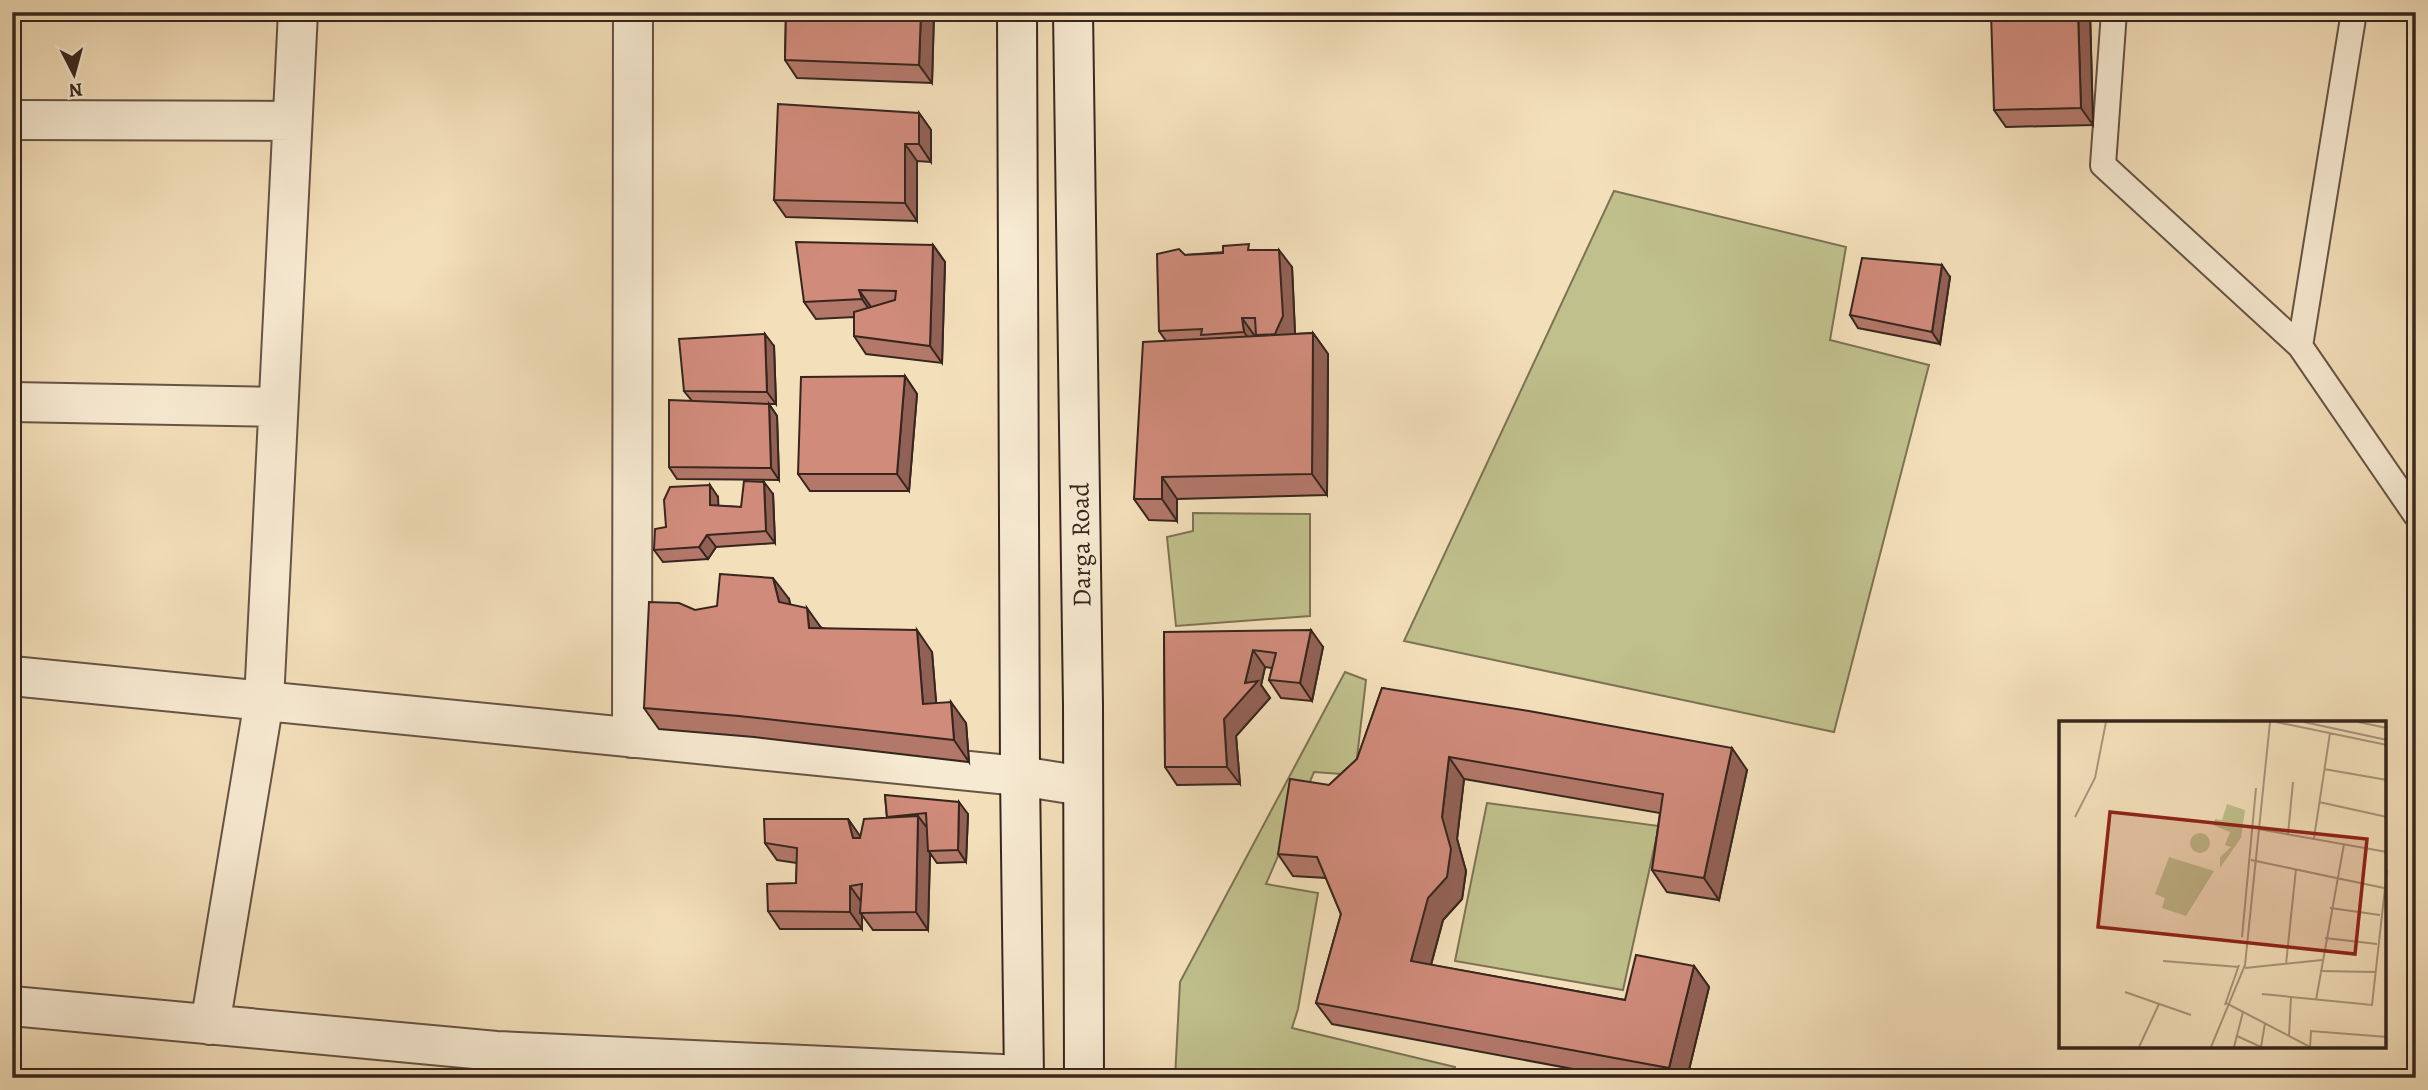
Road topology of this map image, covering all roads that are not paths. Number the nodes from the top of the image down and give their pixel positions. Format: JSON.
{"nodes":[{"id":1,"x":298,"y":12,"type":"edge"},
{"id":2,"x":633,"y":12,"type":"edge"},
{"id":3,"x":1017,"y":12,"type":"edge"},
{"id":4,"x":1073,"y":12,"type":"edge"},
{"id":5,"x":2115,"y":12,"type":"edge"},
{"id":6,"x":2354,"y":12,"type":"edge"},
{"id":7,"x":12,"y":120,"type":"edge"},
{"id":8,"x":292,"y":121,"type":"junction"},
{"id":9,"x":2300,"y":346,"type":"junction"},
{"id":10,"x":12,"y":402,"type":"edge"},
{"id":11,"x":278,"y":407,"type":"junction"},
{"id":12,"x":2416,"y":514,"type":"edge"},
{"id":13,"x":12,"y":676,"type":"edge"},
{"id":14,"x":264,"y":701,"type":"junction"},
{"id":15,"x":632,"y":738,"type":"junction"},
{"id":16,"x":1020,"y":776,"type":"junction"},
{"id":17,"x":1083,"y":786,"type":"junction"},
{"id":18,"x":12,"y":1006,"type":"edge"},
{"id":19,"x":210,"y":1025,"type":"junction"},
{"id":20,"x":495,"y":1064,"type":"edge"},
{"id":21,"x":745,"y":1070,"type":"edge"},
{"id":22,"x":1024,"y":1077,"type":"edge"},
{"id":23,"x":1084,"y":1078,"type":"edge"}],
"edges":[{"from":1,"to":8,"type":"street"},
{"from":2,"to":15,"type":"street"},
{"from":3,"to":16,"type":"street"},
{"from":4,"to":17,"type":"street","name":"Darga Road"},
{"from":5,"to":9,"type":"lane"},
{"from":6,"to":9,"type":"lane"},
{"from":7,"to":8,"type":"street"},
{"from":8,"to":11,"type":"street"},
{"from":9,"to":12,"type":"lane"},
{"from":10,"to":11,"type":"street"},
{"from":11,"to":14,"type":"street"},
{"from":13,"to":14,"type":"street"},
{"from":14,"to":15,"type":"street"},
{"from":14,"to":19,"type":"street"},
{"from":15,"to":16,"type":"street"},
{"from":16,"to":17,"type":"street"},
{"from":16,"to":22,"type":"street"},
{"from":17,"to":23,"type":"street","name":"Darga Road"},
{"from":18,"to":19,"type":"street"},
{"from":19,"to":20,"type":"street"},
{"from":20,"to":21,"type":"street"},
{"from":21,"to":22,"type":"street"}]}
